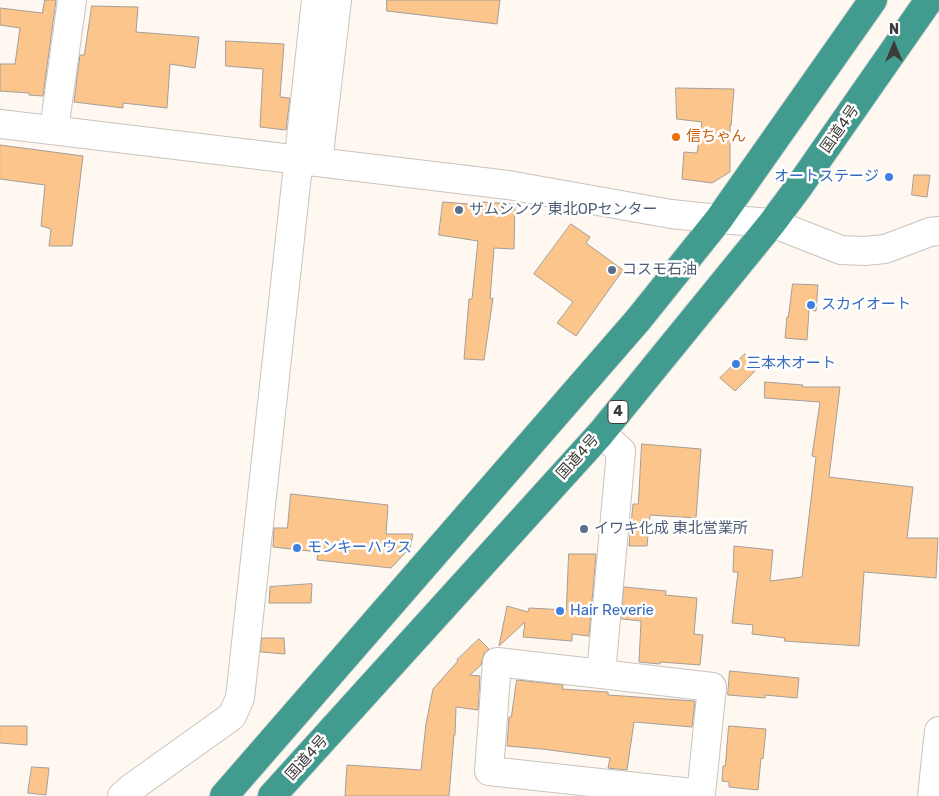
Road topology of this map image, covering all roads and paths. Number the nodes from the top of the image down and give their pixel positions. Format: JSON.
{"nodes":[{"id":1,"x":72,"y":0,"type":"edge"},
{"id":2,"x":316,"y":0,"type":"edge"},
{"id":3,"x":337,"y":0,"type":"edge"},
{"id":4,"x":873,"y":0,"type":"edge"},
{"id":5,"x":929,"y":0,"type":"edge"},
{"id":6,"x":0,"y":124,"type":"edge"},
{"id":7,"x":54,"y":130,"type":"junction"},
{"id":8,"x":308,"y":161,"type":"junction"},
{"id":9,"x":719,"y":219,"type":"junction"},
{"id":10,"x":772,"y":223,"type":"junction"},
{"id":11,"x":939,"y":231,"type":"edge"},
{"id":12,"x":601,"y":433,"type":"junction"},
{"id":13,"x":601,"y":674,"type":"junction"},
{"id":14,"x":939,"y":731,"type":"edge"},
{"id":15,"x":585,"y":789,"type":"edge"},
{"id":16,"x":122,"y":796,"type":"edge"},
{"id":17,"x":224,"y":796,"type":"edge"},
{"id":18,"x":272,"y":796,"type":"edge"},
{"id":19,"x":932,"y":796,"type":"edge"}],
"edges":[{"from":1,"to":7,"type":"street"},
{"from":2,"to":8,"type":"street"},
{"from":3,"to":8,"type":"street"},
{"from":4,"to":9,"type":"highway"},
{"from":5,"to":10,"type":"highway","name":"国道4号","number":"4"},
{"from":6,"to":7,"type":"street"},
{"from":7,"to":8,"type":"street"},
{"from":8,"to":9,"type":"street"},
{"from":8,"to":16,"type":"street"},
{"from":9,"to":10,"type":"street"},
{"from":9,"to":17,"type":"highway"},
{"from":10,"to":11,"type":"street"},
{"from":10,"to":12,"type":"highway","name":"国道4号","number":"4"},
{"from":12,"to":13,"type":"street"},
{"from":12,"to":18,"type":"highway","name":"国道4号","number":"4"},
{"from":13,"to":15,"type":"street"},
{"from":13,"to":15,"type":"street"},
{"from":14,"to":19,"type":"street"}]}
